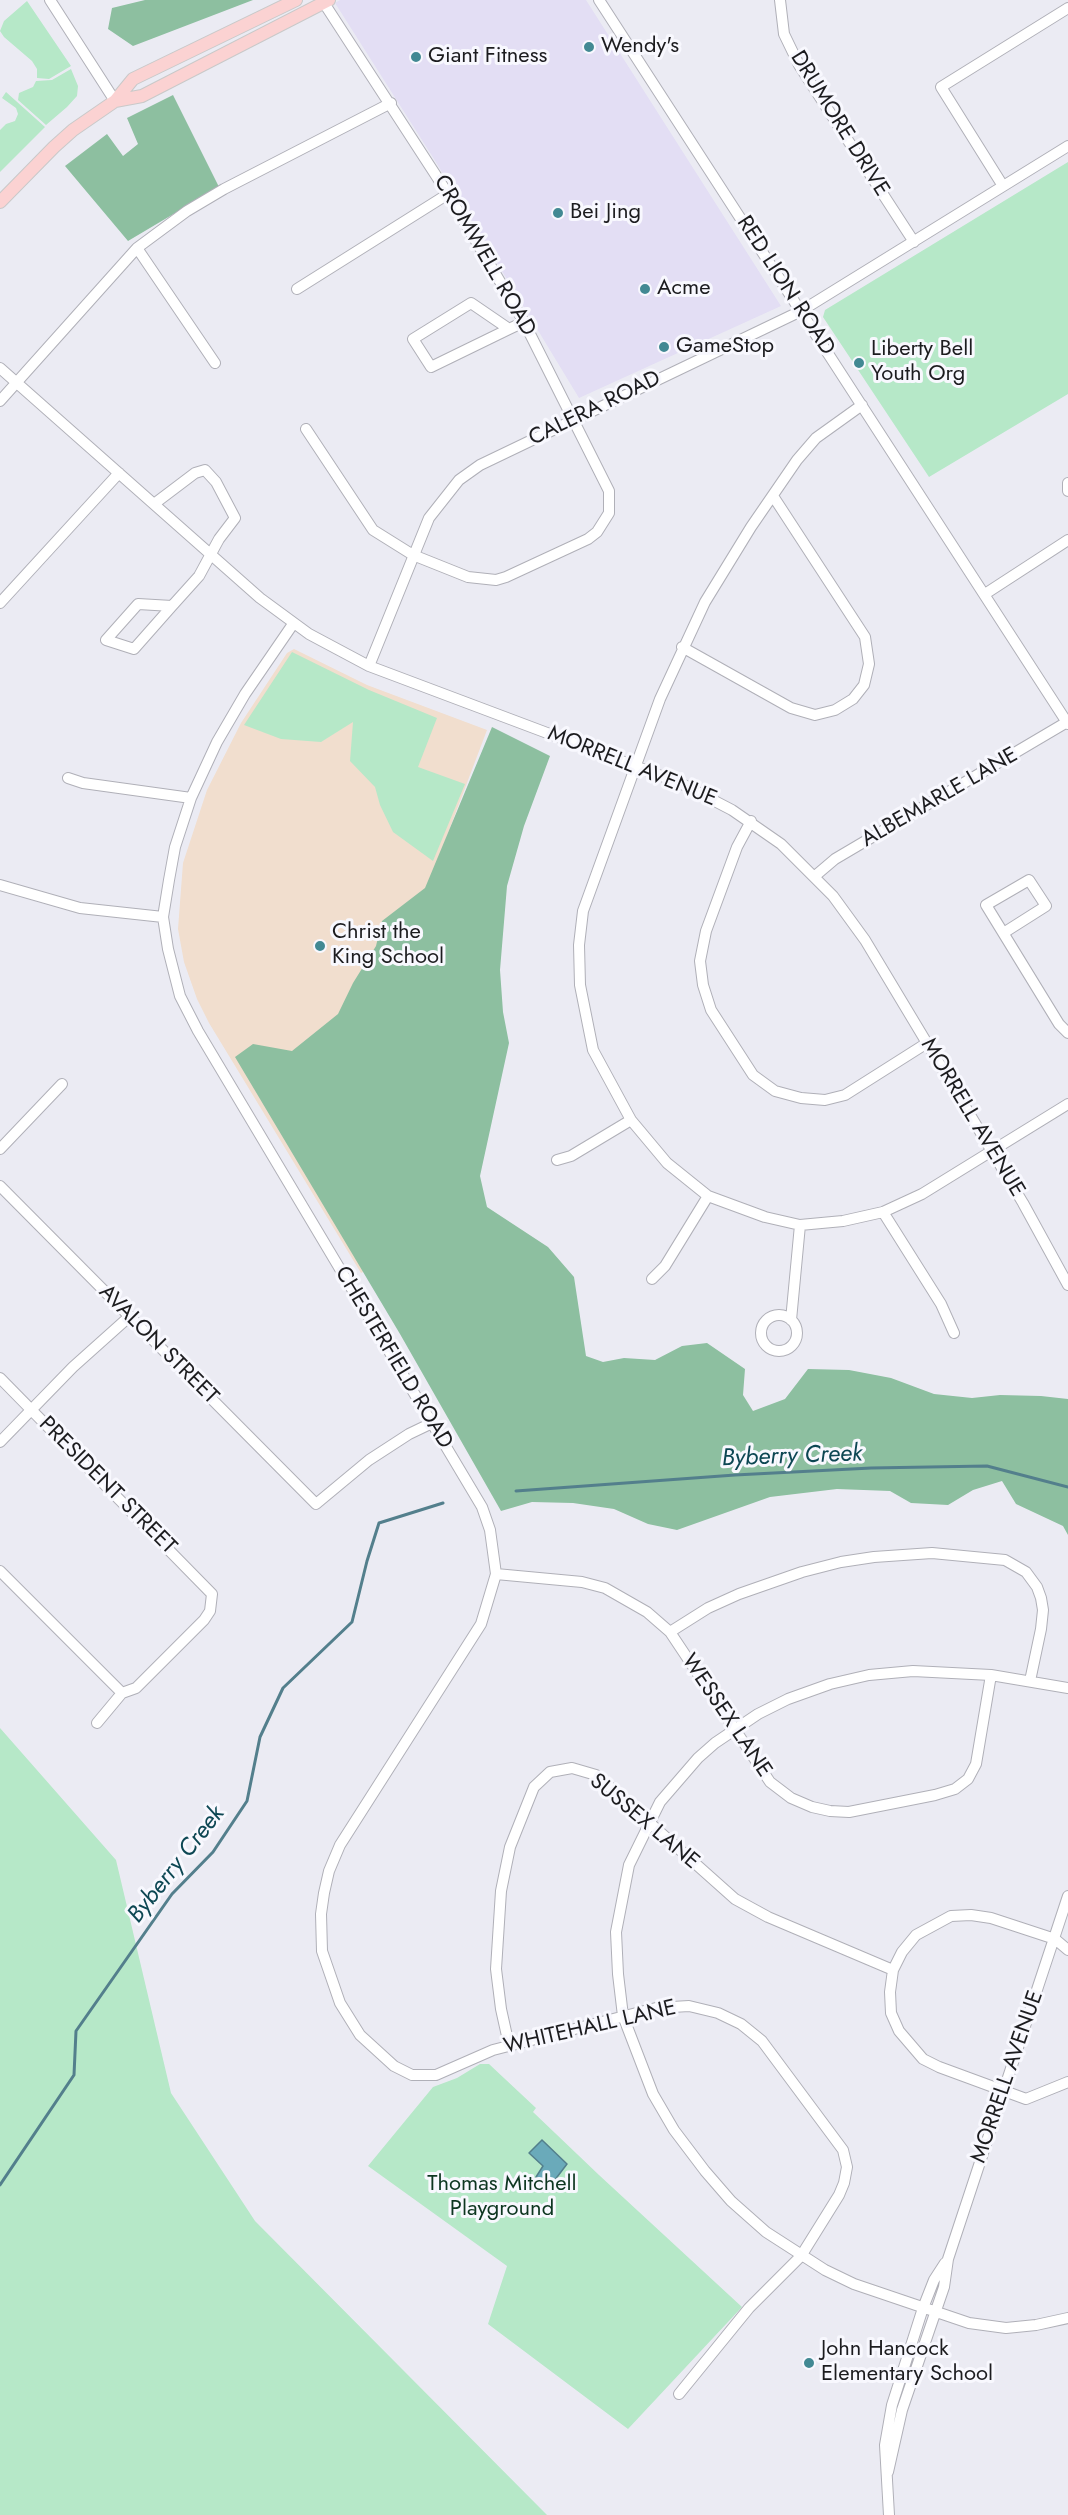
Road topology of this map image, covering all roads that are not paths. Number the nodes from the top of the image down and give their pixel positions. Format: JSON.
{"nodes":[{"id":1,"x":50,"y":0,"type":"edge"},
{"id":2,"x":296,"y":0,"type":"edge"},
{"id":3,"x":599,"y":0,"type":"edge"},
{"id":4,"x":780,"y":0,"type":"edge"},
{"id":5,"x":325,"y":1,"type":"edge"},
{"id":6,"x":1068,"y":8,"type":"edge"},
{"id":7,"x":115,"y":101,"type":"junction"},
{"id":8,"x":391,"y":103,"type":"junction"},
{"id":9,"x":1068,"y":146,"type":"edge"},
{"id":10,"x":1003,"y":186,"type":"junction"},
{"id":11,"x":448,"y":194,"type":"junction"},
{"id":12,"x":0,"y":202,"type":"edge"},
{"id":13,"x":914,"y":242,"type":"junction"},
{"id":14,"x":137,"y":248,"type":"junction"},
{"id":15,"x":297,"y":289,"type":"dead end"},
{"id":16,"x":801,"y":311,"type":"junction"},
{"id":17,"x":524,"y":322,"type":"junction"},
{"id":18,"x":508,"y":329,"type":"junction"},
{"id":19,"x":215,"y":363,"type":"dead end"},
{"id":20,"x":0,"y":369,"type":"edge"},
{"id":21,"x":16,"y":383,"type":"junction"},
{"id":22,"x":0,"y":401,"type":"edge"},
{"id":23,"x":862,"y":405,"type":"junction"},
{"id":24,"x":573,"y":419,"type":"junction"},
{"id":25,"x":306,"y":429,"type":"dead end"},
{"id":26,"x":119,"y":473,"type":"junction"},
{"id":27,"x":1068,"y":483,"type":"edge"},
{"id":28,"x":1068,"y":491,"type":"edge"},
{"id":29,"x":773,"y":496,"type":"junction"},
{"id":30,"x":154,"y":504,"type":"junction"},
{"id":31,"x":1068,"y":540,"type":"edge"},
{"id":32,"x":211,"y":555,"type":"junction"},
{"id":33,"x":413,"y":555,"type":"junction"},
{"id":34,"x":985,"y":594,"type":"junction"},
{"id":35,"x":0,"y":603,"type":"edge"},
{"id":36,"x":172,"y":606,"type":"junction"},
{"id":37,"x":293,"y":624,"type":"junction"},
{"id":38,"x":682,"y":646,"type":"junction"},
{"id":39,"x":369,"y":666,"type":"junction"},
{"id":40,"x":1068,"y":723,"type":"edge"},
{"id":41,"x":636,"y":765,"type":"junction"},
{"id":42,"x":68,"y":778,"type":"dead end"},
{"id":43,"x":190,"y":798,"type":"junction"},
{"id":44,"x":751,"y":822,"type":"junction"},
{"id":45,"x":815,"y":876,"type":"junction"},
{"id":46,"x":0,"y":885,"type":"edge"},
{"id":47,"x":163,"y":917,"type":"junction"},
{"id":48,"x":1005,"y":932,"type":"junction"},
{"id":49,"x":1068,"y":1033,"type":"edge"},
{"id":50,"x":927,"y":1043,"type":"junction"},
{"id":51,"x":62,"y":1084,"type":"dead end"},
{"id":52,"x":1068,"y":1104,"type":"edge"},
{"id":53,"x":631,"y":1120,"type":"junction"},
{"id":54,"x":0,"y":1149,"type":"edge"},
{"id":55,"x":991,"y":1151,"type":"junction"},
{"id":56,"x":557,"y":1160,"type":"dead end"},
{"id":57,"x":0,"y":1186,"type":"edge"},
{"id":58,"x":708,"y":1196,"type":"junction"},
{"id":59,"x":883,"y":1212,"type":"junction"},
{"id":60,"x":800,"y":1225,"type":"junction"},
{"id":61,"x":652,"y":1279,"type":"dead end"},
{"id":62,"x":1068,"y":1285,"type":"edge"},
{"id":63,"x":130,"y":1316,"type":"junction"},
{"id":64,"x":791,"y":1320,"type":"dead end"},
{"id":65,"x":954,"y":1333,"type":"dead end"},
{"id":66,"x":0,"y":1378,"type":"edge"},
{"id":67,"x":32,"y":1410,"type":"junction"},
{"id":68,"x":432,"y":1423,"type":"junction"},
{"id":69,"x":0,"y":1442,"type":"edge"},
{"id":70,"x":0,"y":1571,"type":"edge"},
{"id":71,"x":496,"y":1574,"type":"junction"},
{"id":72,"x":670,"y":1632,"type":"junction"},
{"id":73,"x":990,"y":1675,"type":"junction"},
{"id":74,"x":1030,"y":1681,"type":"junction"},
{"id":75,"x":1068,"y":1688,"type":"edge"},
{"id":76,"x":122,"y":1693,"type":"junction"},
{"id":77,"x":98,"y":1723,"type":"dead end"},
{"id":78,"x":734,"y":1730,"type":"junction"},
{"id":79,"x":648,"y":1822,"type":"junction"},
{"id":80,"x":1068,"y":1896,"type":"edge"},
{"id":81,"x":1055,"y":1940,"type":"junction"},
{"id":82,"x":1068,"y":1950,"type":"edge"},
{"id":83,"x":893,"y":1970,"type":"junction"},
{"id":84,"x":623,"y":2016,"type":"junction"},
{"id":85,"x":509,"y":2045,"type":"junction"},
{"id":86,"x":412,"y":2075,"type":"joint"},
{"id":87,"x":1068,"y":2082,"type":"edge"},
{"id":88,"x":1004,"y":2089,"type":"junction"},
{"id":89,"x":801,"y":2256,"type":"junction"},
{"id":90,"x":948,"y":2259,"type":"junction"},
{"id":91,"x":923,"y":2308,"type":"junction"},
{"id":92,"x":935,"y":2312,"type":"junction"},
{"id":93,"x":1068,"y":2318,"type":"edge"},
{"id":94,"x":679,"y":2394,"type":"dead end"},
{"id":95,"x":888,"y":2472,"type":"junction"},
{"id":96,"x":889,"y":2515,"type":"edge"}],
"edges":[{"from":1,"to":7,"type":"street"},
{"from":2,"to":7,"type":"main road"},
{"from":3,"to":16,"type":"street","name":"RED LION ROAD"},
{"from":4,"to":13,"type":"street","name":"DRUMORE DRIVE"},
{"from":5,"to":7,"type":"main road"},
{"from":5,"to":8,"type":"street","name":"CROMWELL ROAD"},
{"from":6,"to":10,"type":"street"},
{"from":7,"to":12,"type":"main road"},
{"from":8,"to":11,"type":"street","name":"CROMWELL ROAD"},
{"from":8,"to":14,"type":"street"},
{"from":9,"to":10,"type":"street","name":"CALERA ROAD"},
{"from":10,"to":13,"type":"street","name":"CALERA ROAD"},
{"from":11,"to":15,"type":"street"},
{"from":11,"to":17,"type":"street","name":"CROMWELL ROAD"},
{"from":13,"to":16,"type":"street","name":"CALERA ROAD"},
{"from":14,"to":19,"type":"street"},
{"from":14,"to":21,"type":"street"},
{"from":16,"to":23,"type":"street","name":"RED LION ROAD"},
{"from":16,"to":24,"type":"street","name":"CALERA ROAD"},
{"from":17,"to":18,"type":"street"},
{"from":17,"to":24,"type":"street","name":"CROMWELL ROAD"},
{"from":18,"to":18,"type":"street"},
{"from":20,"to":21,"type":"street","name":"MORRELL AVENUE"},
{"from":21,"to":22,"type":"street"},
{"from":21,"to":26,"type":"street","name":"MORRELL AVENUE"},
{"from":23,"to":29,"type":"street"},
{"from":23,"to":34,"type":"street","name":"RED LION ROAD"},
{"from":24,"to":33,"type":"street","name":"CALERA ROAD"},
{"from":24,"to":33,"type":"street","name":"CROMWELL ROAD"},
{"from":25,"to":33,"type":"street"},
{"from":26,"to":30,"type":"street","name":"MORRELL AVENUE"},
{"from":26,"to":35,"type":"street"},
{"from":27,"to":28,"type":"street"},
{"from":29,"to":38,"type":"street"},
{"from":29,"to":38,"type":"street"},
{"from":30,"to":32,"type":"street","name":"MORRELL AVENUE"},
{"from":30,"to":32,"type":"street"},
{"from":31,"to":34,"type":"street"},
{"from":32,"to":36,"type":"street"},
{"from":32,"to":37,"type":"street","name":"MORRELL AVENUE"},
{"from":33,"to":39,"type":"street","name":"CALERA ROAD"},
{"from":34,"to":40,"type":"street","name":"RED LION ROAD"},
{"from":36,"to":36,"type":"street"},
{"from":37,"to":39,"type":"street","name":"MORRELL AVENUE"},
{"from":37,"to":43,"type":"street","name":"CHESTERFIELD ROAD"},
{"from":38,"to":41,"type":"street"},
{"from":39,"to":41,"type":"street","name":"MORRELL AVENUE"},
{"from":40,"to":45,"type":"street","name":"ALBEMARLE LANE"},
{"from":41,"to":44,"type":"street","name":"MORRELL AVENUE"},
{"from":41,"to":53,"type":"street"},
{"from":42,"to":43,"type":"street"},
{"from":43,"to":47,"type":"street","name":"CHESTERFIELD ROAD"},
{"from":44,"to":45,"type":"street","name":"MORRELL AVENUE"},
{"from":44,"to":50,"type":"street"},
{"from":45,"to":50,"type":"street","name":"MORRELL AVENUE"},
{"from":46,"to":47,"type":"street"},
{"from":47,"to":68,"type":"street","name":"CHESTERFIELD ROAD"},
{"from":48,"to":48,"type":"street"},
{"from":48,"to":49,"type":"street"},
{"from":50,"to":55,"type":"street","name":"MORRELL AVENUE"},
{"from":51,"to":54,"type":"street"},
{"from":52,"to":55,"type":"street"},
{"from":53,"to":56,"type":"street"},
{"from":53,"to":58,"type":"street"},
{"from":55,"to":59,"type":"street"},
{"from":55,"to":62,"type":"street","name":"MORRELL AVENUE"},
{"from":57,"to":63,"type":"street","name":"AVALON STREET"},
{"from":58,"to":60,"type":"street"},
{"from":58,"to":61,"type":"street"},
{"from":59,"to":60,"type":"street"},
{"from":59,"to":65,"type":"street"},
{"from":60,"to":64,"type":"street"},
{"from":63,"to":67,"type":"street"},
{"from":63,"to":68,"type":"street","name":"AVALON STREET"},
{"from":66,"to":67,"type":"street","name":"PRESIDENT STREET"},
{"from":67,"to":69,"type":"street"},
{"from":67,"to":76,"type":"street","name":"PRESIDENT STREET"},
{"from":68,"to":71,"type":"street","name":"CHESTERFIELD ROAD"},
{"from":70,"to":76,"type":"street"},
{"from":71,"to":72,"type":"street","name":"WESSEX LANE"},
{"from":71,"to":86,"type":"street","name":"CHESTERFIELD ROAD"},
{"from":72,"to":74,"type":"street"},
{"from":72,"to":78,"type":"street","name":"WESSEX LANE"},
{"from":73,"to":74,"type":"street"},
{"from":73,"to":78,"type":"street"},
{"from":73,"to":78,"type":"street","name":"WESSEX LANE"},
{"from":74,"to":75,"type":"street"},
{"from":76,"to":77,"type":"street"},
{"from":78,"to":79,"type":"street"},
{"from":79,"to":83,"type":"street","name":"SUSSEX LANE"},
{"from":79,"to":84,"type":"street"},
{"from":79,"to":85,"type":"street","name":"SUSSEX LANE"},
{"from":80,"to":81,"type":"street","name":"MORRELL AVENUE"},
{"from":81,"to":82,"type":"street"},
{"from":81,"to":83,"type":"street"},
{"from":81,"to":88,"type":"street","name":"MORRELL AVENUE"},
{"from":83,"to":88,"type":"street"},
{"from":84,"to":85,"type":"street","name":"WHITEHALL LANE"},
{"from":84,"to":89,"type":"street"},
{"from":84,"to":89,"type":"street","name":"WHITEHALL LANE"},
{"from":85,"to":86,"type":"street","name":"WHITEHALL LANE"},
{"from":87,"to":88,"type":"street"},
{"from":88,"to":90,"type":"street","name":"MORRELL AVENUE"},
{"from":89,"to":91,"type":"street"},
{"from":89,"to":94,"type":"street","name":"WHITEHALL LANE"},
{"from":90,"to":91,"type":"street","name":"MORRELL AVENUE"},
{"from":90,"to":92,"type":"street","name":"MORRELL AVENUE"},
{"from":91,"to":92,"type":"street"},
{"from":91,"to":95,"type":"street","name":"MORRELL AVENUE"},
{"from":92,"to":93,"type":"street"},
{"from":92,"to":95,"type":"street","name":"MORRELL AVENUE"},
{"from":95,"to":96,"type":"street","name":"MORRELL AVENUE"}]}
